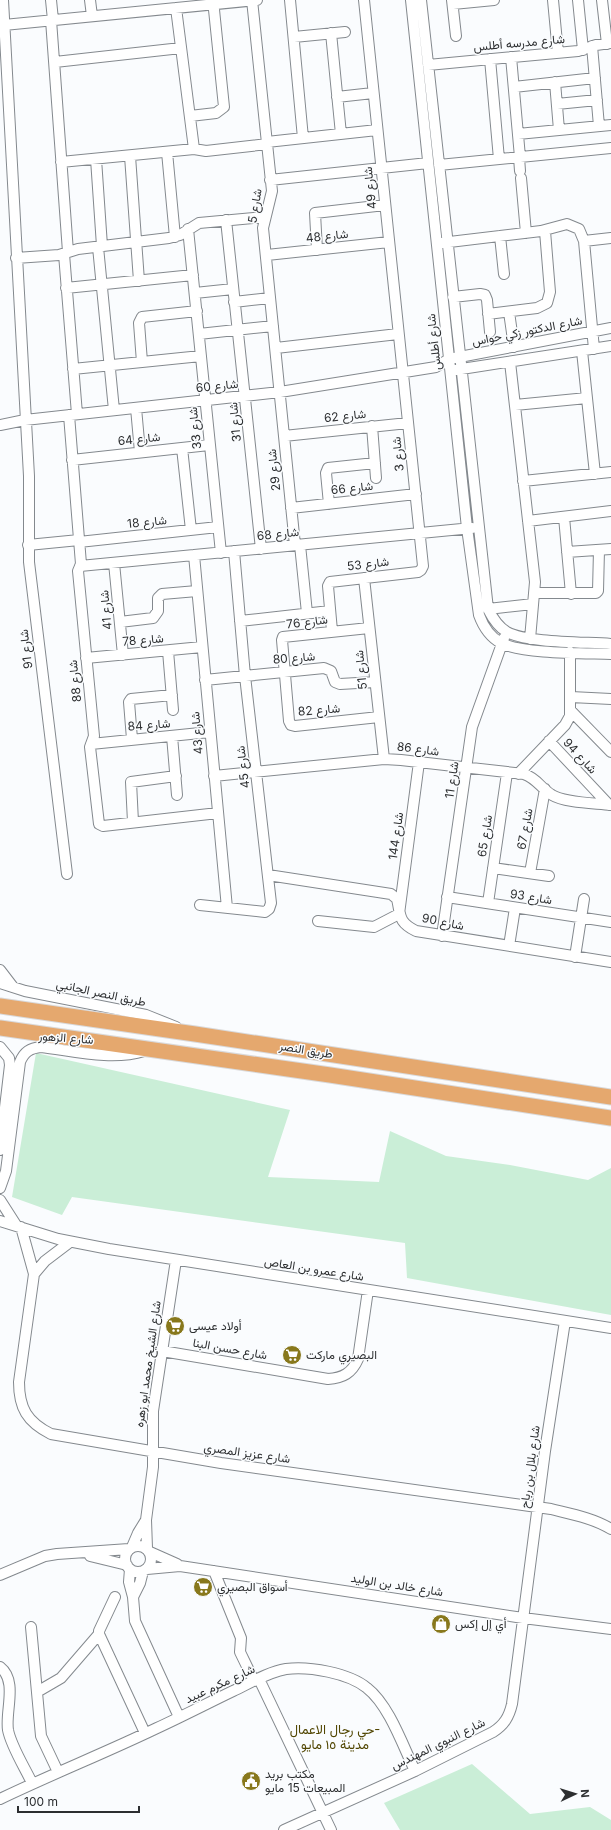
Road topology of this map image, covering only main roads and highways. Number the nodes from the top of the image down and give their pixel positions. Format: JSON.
{"nodes":[{"id":1,"x":0,"y":1006,"type":"edge"},
{"id":2,"x":0,"y":1028,"type":"edge"},
{"id":3,"x":482,"y":1077,"type":"junction"},
{"id":4,"x":504,"y":1080,"type":"junction"},
{"id":5,"x":611,"y":1097,"type":"edge"},
{"id":6,"x":477,"y":1098,"type":"junction"},
{"id":7,"x":500,"y":1101,"type":"junction"},
{"id":8,"x":611,"y":1118,"type":"edge"}],
"edges":[{"from":1,"to":3,"type":"highway","name":"طريق النصر"},
{"from":2,"to":6,"type":"highway","name":"طريق النصر"},
{"from":3,"to":4,"type":"highway","name":"طريق النصر"},
{"from":3,"to":6,"type":"highway"},
{"from":4,"to":5,"type":"highway","name":"طريق النصر"},
{"from":4,"to":7,"type":"highway"},
{"from":6,"to":7,"type":"highway","name":"طريق النصر"},
{"from":7,"to":8,"type":"highway","name":"طريق النصر"}]}
